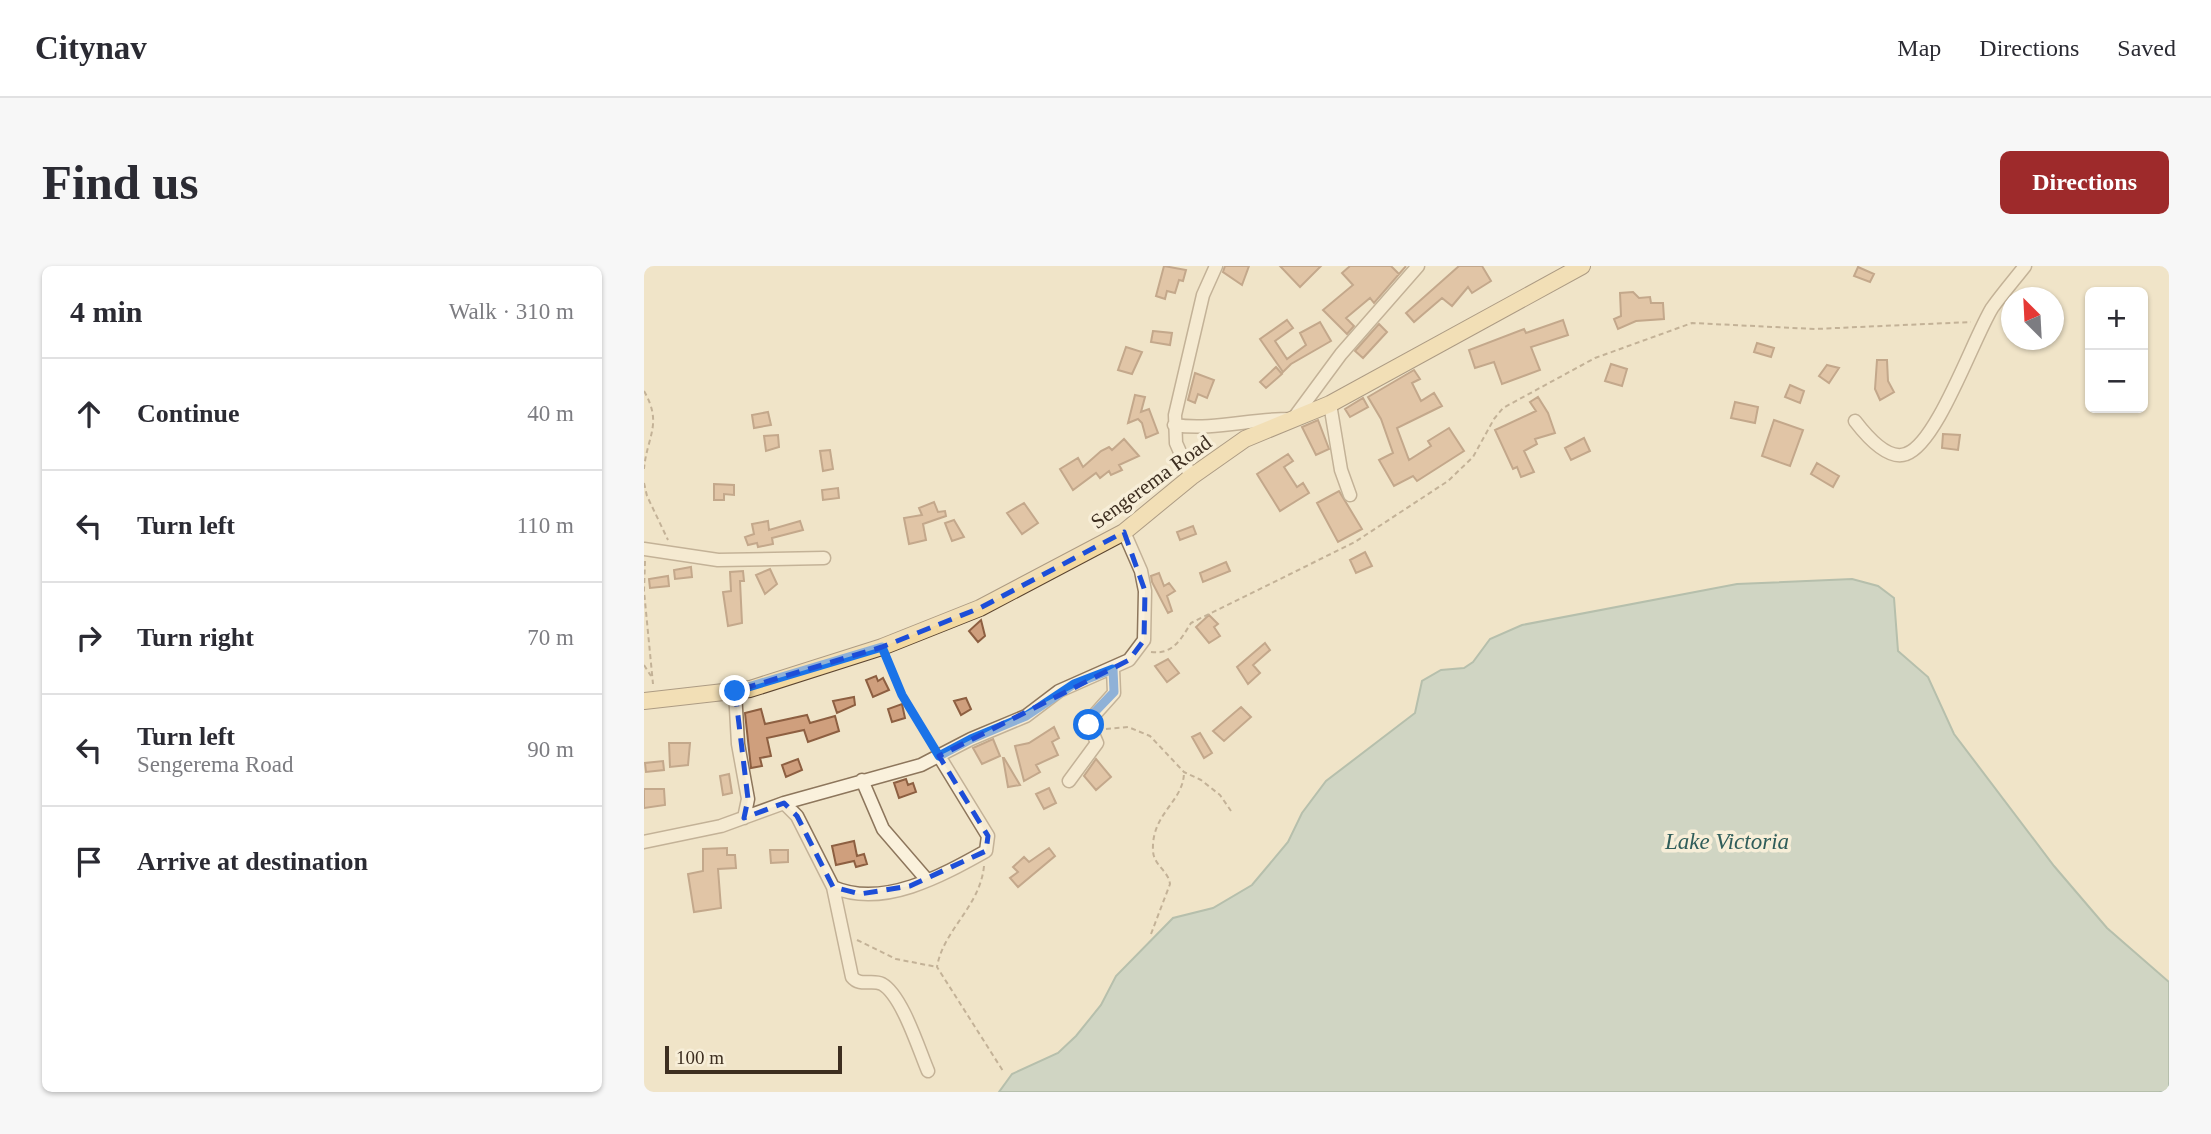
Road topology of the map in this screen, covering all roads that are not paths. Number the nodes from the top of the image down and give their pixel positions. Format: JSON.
{"nodes":[{"id":1,"x":1216,"y":266,"type":"edge"},
{"id":2,"x":1418,"y":266,"type":"edge"},
{"id":3,"x":1582,"y":266,"type":"edge"},
{"id":4,"x":2025,"y":266,"type":"edge"},
{"id":5,"x":1330,"y":404,"type":"junction"},
{"id":6,"x":1293,"y":419,"type":"junction"},
{"id":7,"x":1855,"y":421,"type":"dead end"},
{"id":8,"x":1174,"y":425,"type":"junction"},
{"id":9,"x":1191,"y":477,"type":"junction"},
{"id":10,"x":1350,"y":495,"type":"dead end"},
{"id":11,"x":1124,"y":532,"type":"junction"},
{"id":12,"x":645,"y":549,"type":"edge"},
{"id":13,"x":824,"y":558,"type":"dead end"},
{"id":14,"x":1113,"y":669,"type":"junction"},
{"id":15,"x":735,"y":691,"type":"junction"},
{"id":16,"x":650,"y":701,"type":"edge"},
{"id":17,"x":939,"y":756,"type":"junction"},
{"id":18,"x":862,"y":780,"type":"junction"},
{"id":19,"x":1069,"y":781,"type":"dead end"},
{"id":20,"x":785,"y":803,"type":"junction"},
{"id":21,"x":744,"y":818,"type":"junction"},
{"id":22,"x":644,"y":842,"type":"edge"},
{"id":23,"x":927,"y":880,"type":"junction"},
{"id":24,"x":833,"y":887,"type":"junction"},
{"id":25,"x":928,"y":1071,"type":"dead end"}],
"edges":[{"from":1,"to":8,"type":"street"},
{"from":2,"to":6,"type":"street"},
{"from":3,"to":5,"type":"main road","name":"Sengerema Road"},
{"from":4,"to":7,"type":"street"},
{"from":5,"to":6,"type":"main road","name":"Sengerema Road"},
{"from":5,"to":10,"type":"street"},
{"from":6,"to":8,"type":"street"},
{"from":6,"to":9,"type":"main road","name":"Sengerema Road"},
{"from":8,"to":9,"type":"street"},
{"from":9,"to":11,"type":"main road","name":"Sengerema Road"},
{"from":11,"to":14,"type":"street"},
{"from":11,"to":15,"type":"main road","name":"Sengerema Road"},
{"from":12,"to":13,"type":"street"},
{"from":14,"to":17,"type":"street"},
{"from":14,"to":19,"type":"street"},
{"from":15,"to":16,"type":"main road","name":"Sengerema Road"},
{"from":15,"to":21,"type":"street"},
{"from":17,"to":18,"type":"street"},
{"from":17,"to":23,"type":"street"},
{"from":18,"to":20,"type":"street"},
{"from":18,"to":23,"type":"street"},
{"from":20,"to":21,"type":"street"},
{"from":20,"to":24,"type":"street"},
{"from":21,"to":22,"type":"street"},
{"from":23,"to":24,"type":"street"},
{"from":24,"to":25,"type":"street"}]}
